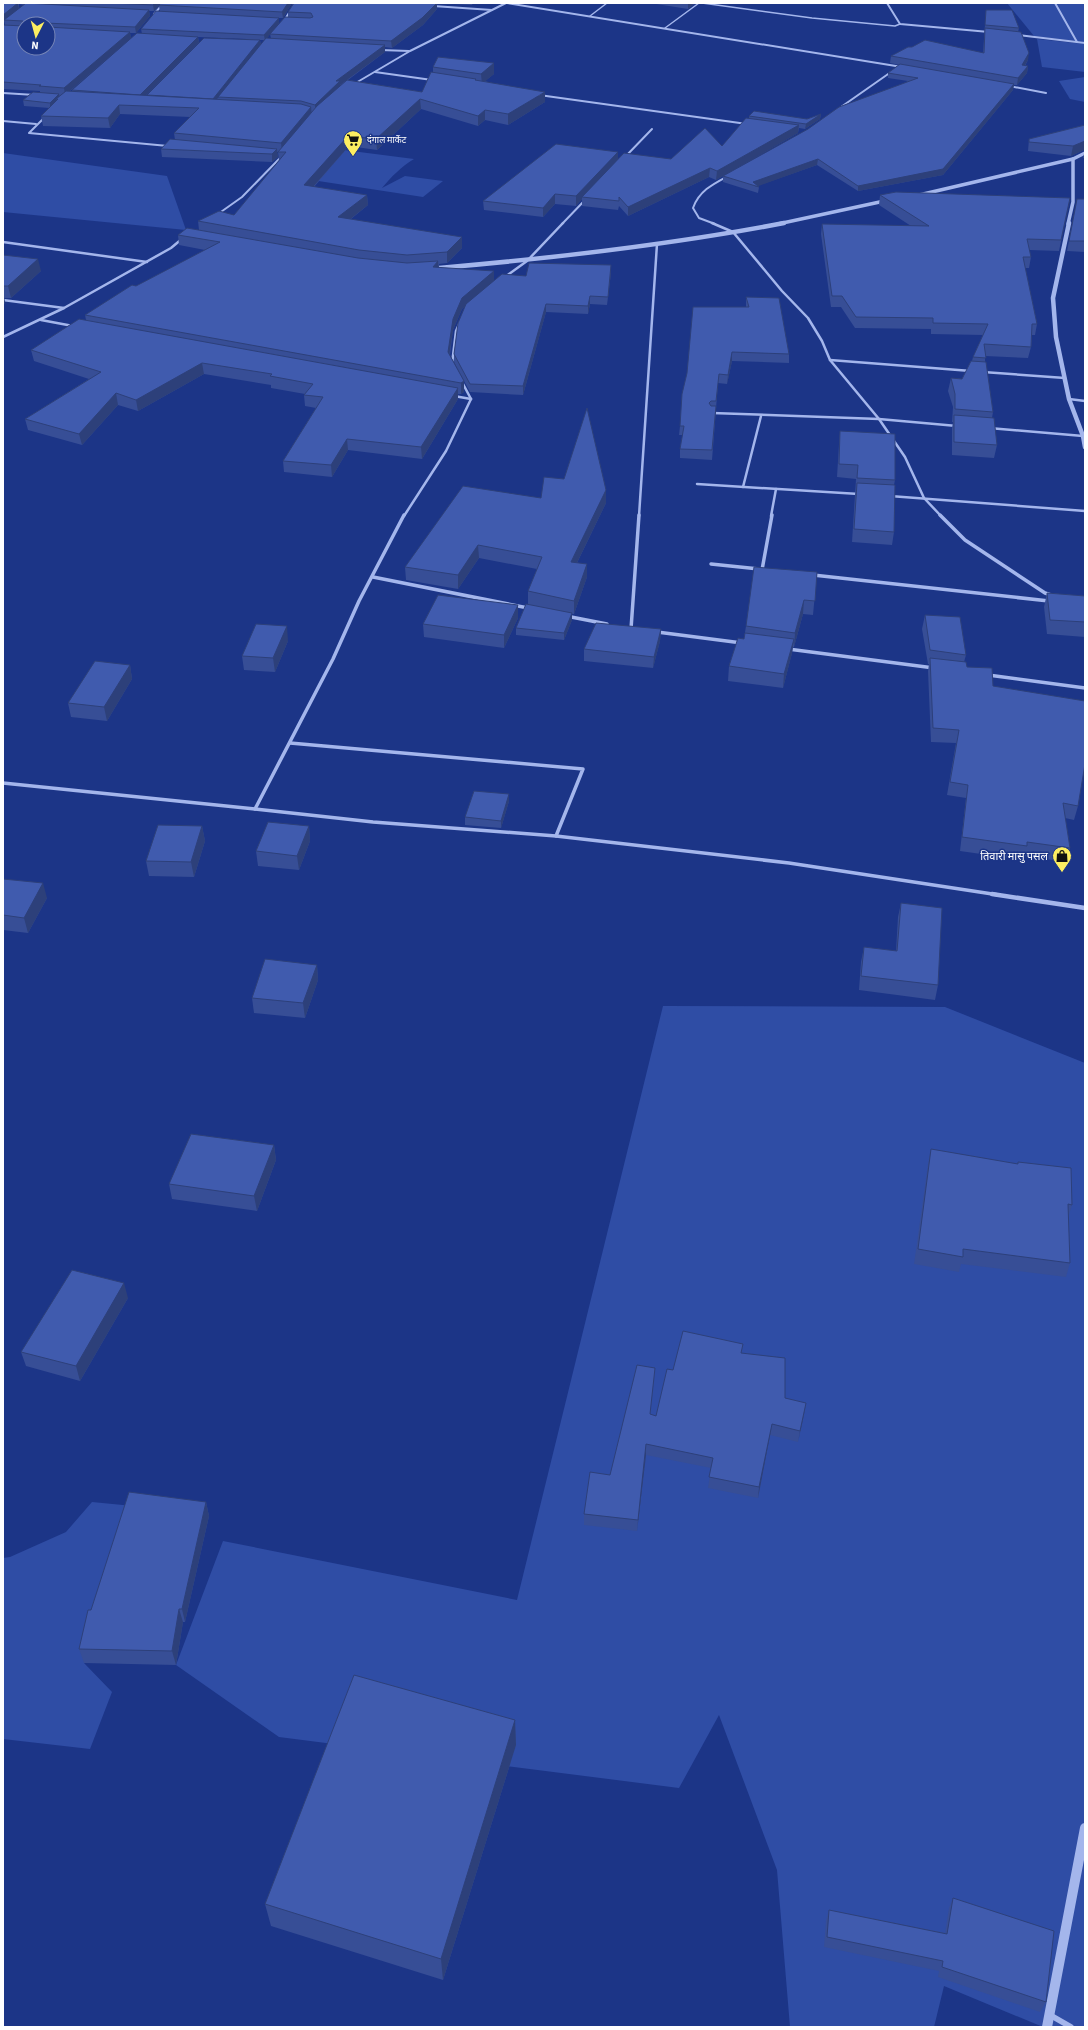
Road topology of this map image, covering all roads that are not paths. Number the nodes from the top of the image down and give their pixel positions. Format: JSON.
{"nodes":[{"id":1,"x":164,"y":3,"type":"edge"},
{"id":2,"x":295,"y":3,"type":"edge"},
{"id":3,"x":507,"y":3,"type":"edge"},
{"id":4,"x":607,"y":3,"type":"edge"},
{"id":5,"x":699,"y":3,"type":"edge"},
{"id":6,"x":702,"y":3,"type":"edge"},
{"id":7,"x":887,"y":3,"type":"edge"},
{"id":8,"x":1055,"y":3,"type":"edge"},
{"id":9,"x":431,"y":6,"type":"edge"},
{"id":10,"x":492,"y":10,"type":"junction"},
{"id":11,"x":147,"y":13,"type":"edge"},
{"id":12,"x":154,"y":13,"type":"junction"},
{"id":13,"x":162,"y":14,"type":"edge"},
{"id":14,"x":590,"y":16,"type":"junction"},
{"id":15,"x":150,"y":19,"type":"edge"},
{"id":16,"x":277,"y":20,"type":"edge"},
{"id":17,"x":284,"y":21,"type":"junction"},
{"id":18,"x":291,"y":21,"type":"edge"},
{"id":19,"x":900,"y":24,"type":"junction"},
{"id":20,"x":280,"y":26,"type":"edge"},
{"id":21,"x":664,"y":28,"type":"junction"},
{"id":22,"x":990,"y":32,"type":"edge"},
{"id":23,"x":1017,"y":35,"type":"edge"},
{"id":24,"x":1077,"y":42,"type":"junction"},
{"id":25,"x":1085,"y":43,"type":"edge"},
{"id":26,"x":376,"y":50,"type":"edge"},
{"id":27,"x":410,"y":51,"type":"junction"},
{"id":28,"x":899,"y":67,"type":"junction"},
{"id":29,"x":907,"y":68,"type":"edge"},
{"id":30,"x":375,"y":72,"type":"junction"},
{"id":31,"x":436,"y":81,"type":"edge"},
{"id":32,"x":350,"y":86,"type":"edge"},
{"id":33,"x":1008,"y":86,"type":"edge"},
{"id":34,"x":3,"y":93,"type":"edge"},
{"id":35,"x":1046,"y":93,"type":"dead end"},
{"id":36,"x":535,"y":95,"type":"edge"},
{"id":37,"x":39,"y":96,"type":"edge"},
{"id":38,"x":837,"y":110,"type":"edge"},
{"id":39,"x":47,"y":115,"type":"edge"},
{"id":40,"x":3,"y":121,"type":"edge"},
{"id":41,"x":36,"y":124,"type":"junction"},
{"id":42,"x":752,"y":125,"type":"edge"},
{"id":43,"x":652,"y":129,"type":"dead end"},
{"id":44,"x":173,"y":146,"type":"edge"},
{"id":45,"x":1085,"y":153,"type":"edge"},
{"id":46,"x":275,"y":155,"type":"edge"},
{"id":47,"x":624,"y":158,"type":"edge"},
{"id":48,"x":1073,"y":159,"type":"junction"},
{"id":49,"x":730,"y":174,"type":"edge"},
{"id":50,"x":912,"y":196,"type":"edge"},
{"id":51,"x":587,"y":198,"type":"edge"},
{"id":52,"x":898,"y":199,"type":"edge"},
{"id":53,"x":212,"y":217,"type":"edge"},
{"id":54,"x":733,"y":232,"type":"junction"},
{"id":55,"x":188,"y":234,"type":"edge"},
{"id":56,"x":3,"y":242,"type":"edge"},
{"id":57,"x":657,"y":244,"type":"junction"},
{"id":58,"x":527,"y":261,"type":"junction"},
{"id":59,"x":147,"y":262,"type":"junction"},
{"id":60,"x":431,"y":269,"type":"edge"},
{"id":61,"x":504,"y":277,"type":"edge"},
{"id":62,"x":3,"y":300,"type":"edge"},
{"id":63,"x":64,"y":308,"type":"junction"},
{"id":64,"x":461,"y":318,"type":"edge"},
{"id":65,"x":40,"y":320,"type":"junction"},
{"id":66,"x":79,"y":327,"type":"edge"},
{"id":67,"x":3,"y":337,"type":"edge"},
{"id":68,"x":830,"y":360,"type":"junction"},
{"id":69,"x":454,"y":369,"type":"edge"},
{"id":70,"x":1065,"y":378,"type":"junction"},
{"id":71,"x":461,"y":381,"type":"edge"},
{"id":72,"x":449,"y":395,"type":"edge"},
{"id":73,"x":471,"y":399,"type":"junction"},
{"id":74,"x":1069,"y":399,"type":"junction"},
{"id":75,"x":1085,"y":401,"type":"edge"},
{"id":76,"x":711,"y":413,"type":"edge"},
{"id":77,"x":761,"y":416,"type":"junction"},
{"id":78,"x":879,"y":419,"type":"junction"},
{"id":79,"x":965,"y":426,"type":"edge"},
{"id":80,"x":981,"y":428,"type":"edge"},
{"id":81,"x":1083,"y":436,"type":"junction"},
{"id":82,"x":1085,"y":447,"type":"edge"},
{"id":83,"x":697,"y":484,"type":"dead end"},
{"id":84,"x":743,"y":487,"type":"junction"},
{"id":85,"x":776,"y":489,"type":"junction"},
{"id":86,"x":862,"y":494,"type":"edge"},
{"id":87,"x":885,"y":496,"type":"edge"},
{"id":88,"x":924,"y":498,"type":"junction"},
{"id":89,"x":1085,"y":511,"type":"edge"},
{"id":90,"x":712,"y":564,"type":"dead end"},
{"id":91,"x":762,"y":570,"type":"junction"},
{"id":92,"x":770,"y":570,"type":"edge"},
{"id":93,"x":810,"y":575,"type":"edge"},
{"id":94,"x":373,"y":577,"type":"junction"},
{"id":95,"x":1059,"y":596,"type":"edge"},
{"id":96,"x":1054,"y":601,"type":"edge"},
{"id":97,"x":529,"y":609,"type":"edge"},
{"id":98,"x":561,"y":615,"type":"edge"},
{"id":99,"x":615,"y":626,"type":"edge"},
{"id":100,"x":623,"y":628,"type":"edge"},
{"id":101,"x":631,"y":629,"type":"junction"},
{"id":102,"x":639,"y":630,"type":"edge"},
{"id":103,"x":654,"y":632,"type":"edge"},
{"id":104,"x":748,"y":644,"type":"edge"},
{"id":105,"x":787,"y":648,"type":"edge"},
{"id":106,"x":936,"y":668,"type":"edge"},
{"id":107,"x":983,"y":674,"type":"edge"},
{"id":108,"x":1085,"y":688,"type":"edge"},
{"id":109,"x":290,"y":743,"type":"junction"},
{"id":110,"x":3,"y":783,"type":"edge"},
{"id":111,"x":255,"y":809,"type":"junction"},
{"id":112,"x":556,"y":836,"type":"junction"},
{"id":113,"x":1085,"y":908,"type":"edge"},
{"id":114,"x":1085,"y":1828,"type":"edge"},
{"id":115,"x":1050,"y":2015,"type":"junction"},
{"id":116,"x":1047,"y":2027,"type":"edge"},
{"id":117,"x":1071,"y":2027,"type":"edge"}],
"edges":[{"from":1,"to":12,"type":"street"},
{"from":2,"to":17,"type":"street"},
{"from":3,"to":10,"type":"street"},
{"from":3,"to":14,"type":"street"},
{"from":4,"to":14,"type":"lane"},
{"from":5,"to":21,"type":"lane"},
{"from":6,"to":19,"type":"lane"},
{"from":7,"to":19,"type":"street"},
{"from":8,"to":24,"type":"street"},
{"from":9,"to":10,"type":"street"},
{"from":10,"to":27,"type":"street"},
{"from":11,"to":12,"type":"street"},
{"from":12,"to":13,"type":"street"},
{"from":12,"to":15,"type":"street"},
{"from":14,"to":21,"type":"street"},
{"from":16,"to":17,"type":"street"},
{"from":17,"to":18,"type":"street"},
{"from":17,"to":20,"type":"street"},
{"from":19,"to":22,"type":"street"},
{"from":21,"to":28,"type":"street"},
{"from":23,"to":24,"type":"street"},
{"from":24,"to":25,"type":"street"},
{"from":26,"to":27,"type":"street"},
{"from":27,"to":30,"type":"street"},
{"from":28,"to":29,"type":"street"},
{"from":28,"to":38,"type":"street"},
{"from":30,"to":31,"type":"street"},
{"from":30,"to":32,"type":"street"},
{"from":33,"to":35,"type":"street"},
{"from":34,"to":37,"type":"street"},
{"from":36,"to":42,"type":"street"},
{"from":39,"to":41,"type":"street"},
{"from":40,"to":41,"type":"street"},
{"from":41,"to":44,"type":"street"},
{"from":43,"to":47,"type":"street"},
{"from":45,"to":48,"type":"street"},
{"from":46,"to":53,"type":"street"},
{"from":48,"to":50,"type":"street"},
{"from":48,"to":70,"type":"street"},
{"from":49,"to":54,"type":"street"},
{"from":51,"to":58,"type":"street"},
{"from":52,"to":54,"type":"street"},
{"from":54,"to":57,"type":"street"},
{"from":54,"to":68,"type":"street"},
{"from":55,"to":59,"type":"street"},
{"from":56,"to":59,"type":"street"},
{"from":57,"to":58,"type":"street"},
{"from":57,"to":101,"type":"street"},
{"from":58,"to":60,"type":"street"},
{"from":58,"to":61,"type":"street"},
{"from":59,"to":63,"type":"street"},
{"from":62,"to":63,"type":"street"},
{"from":63,"to":65,"type":"street"},
{"from":64,"to":69,"type":"street"},
{"from":65,"to":66,"type":"street"},
{"from":65,"to":67,"type":"street"},
{"from":68,"to":70,"type":"street"},
{"from":68,"to":78,"type":"street"},
{"from":70,"to":74,"type":"street"},
{"from":71,"to":73,"type":"street"},
{"from":72,"to":73,"type":"street"},
{"from":73,"to":94,"type":"street"},
{"from":74,"to":75,"type":"street"},
{"from":74,"to":81,"type":"street"},
{"from":76,"to":77,"type":"street"},
{"from":77,"to":78,"type":"street"},
{"from":77,"to":84,"type":"street"},
{"from":78,"to":79,"type":"street"},
{"from":78,"to":88,"type":"street"},
{"from":80,"to":81,"type":"street"},
{"from":81,"to":82,"type":"street"},
{"from":83,"to":84,"type":"street"},
{"from":84,"to":85,"type":"street"},
{"from":85,"to":86,"type":"street"},
{"from":85,"to":91,"type":"street"},
{"from":87,"to":88,"type":"street"},
{"from":88,"to":89,"type":"street"},
{"from":88,"to":95,"type":"street"},
{"from":90,"to":91,"type":"street"},
{"from":91,"to":92,"type":"street"},
{"from":93,"to":96,"type":"street"},
{"from":94,"to":97,"type":"street"},
{"from":94,"to":109,"type":"street"},
{"from":98,"to":99,"type":"street"},
{"from":100,"to":101,"type":"street"},
{"from":101,"to":102,"type":"street"},
{"from":103,"to":104,"type":"street"},
{"from":105,"to":106,"type":"street"},
{"from":107,"to":108,"type":"street"},
{"from":109,"to":111,"type":"street"},
{"from":109,"to":112,"type":"street"},
{"from":110,"to":111,"type":"street"},
{"from":111,"to":112,"type":"street"},
{"from":112,"to":113,"type":"street"},
{"from":114,"to":115,"type":"street"},
{"from":115,"to":116,"type":"street"},
{"from":115,"to":117,"type":"street"}]}
